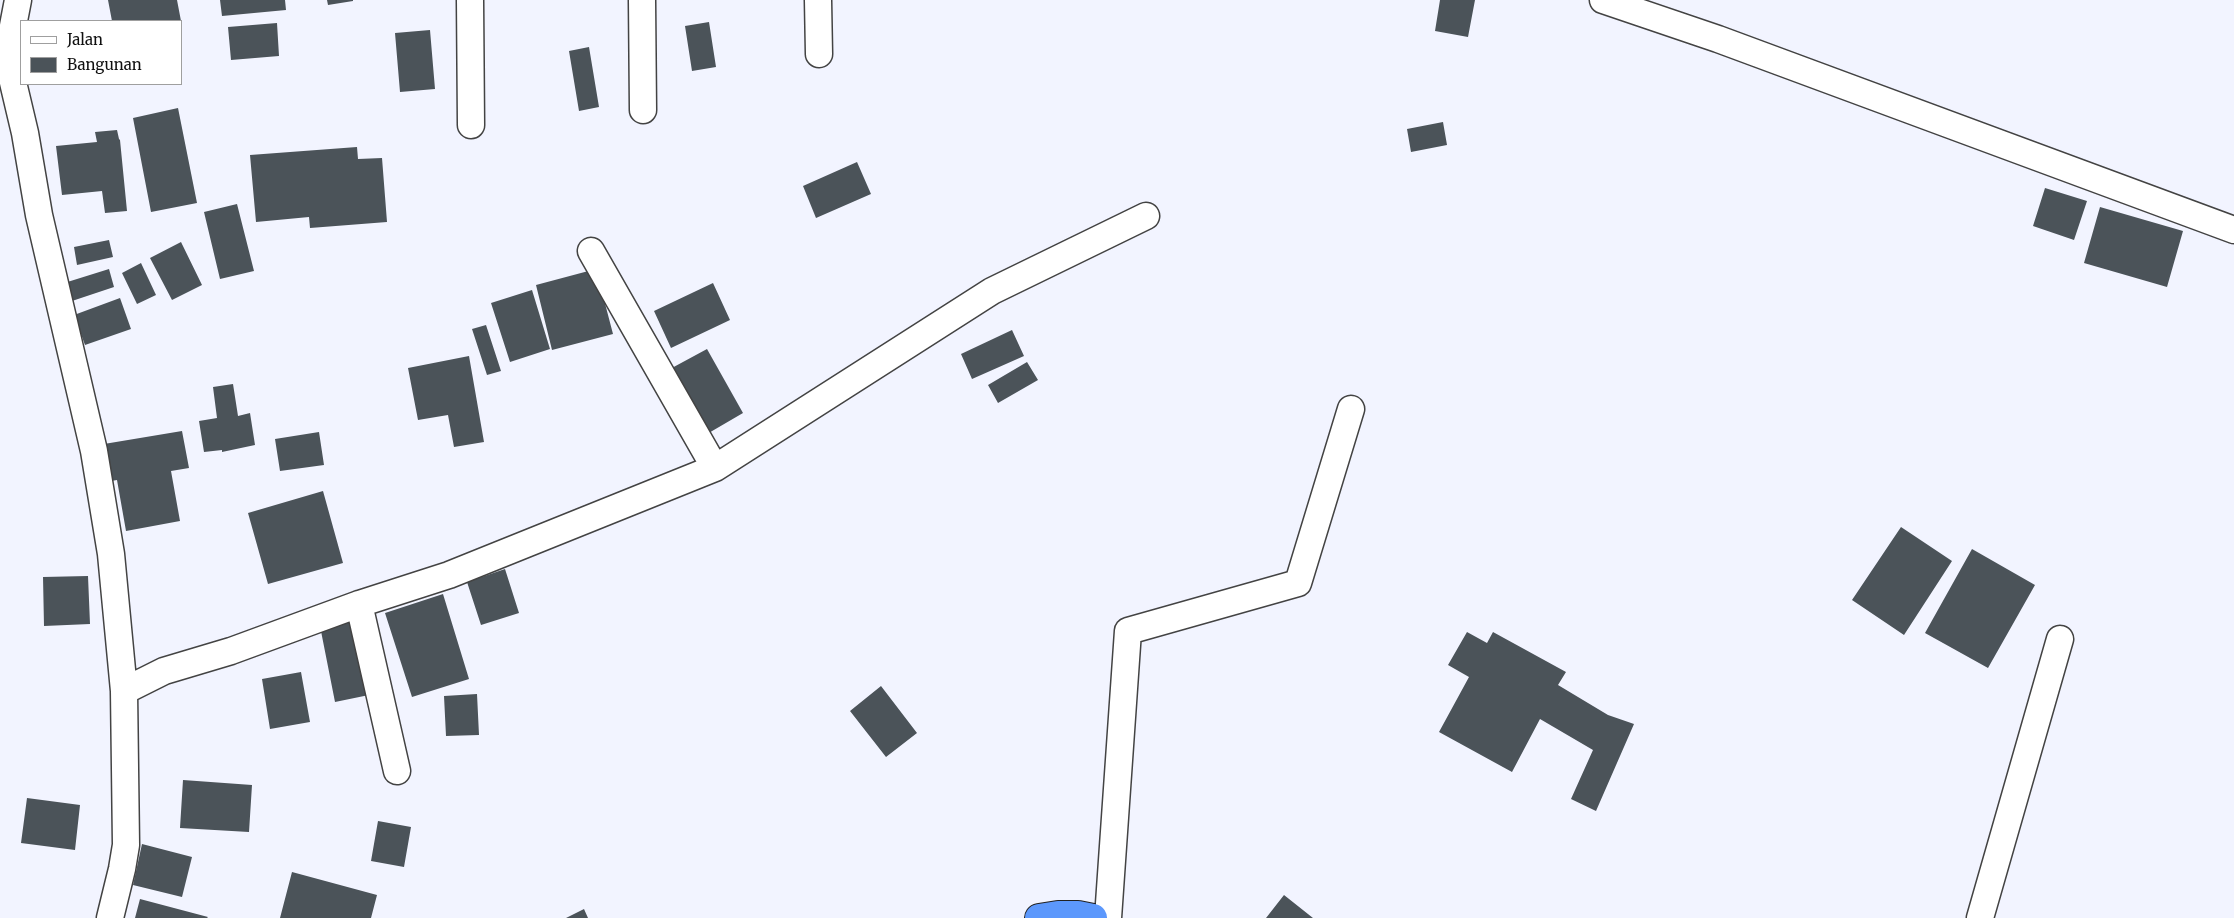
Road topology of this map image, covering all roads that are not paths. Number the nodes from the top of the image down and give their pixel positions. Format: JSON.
{"nodes":[{"id":1,"x":18,"y":0,"type":"edge"},
{"id":2,"x":470,"y":0,"type":"edge"},
{"id":3,"x":642,"y":0,"type":"edge"},
{"id":4,"x":818,"y":0,"type":"edge"},
{"id":5,"x":1603,"y":0,"type":"edge"},
{"id":6,"x":819,"y":54,"type":"dead end"},
{"id":7,"x":4,"y":61,"type":"edge"},
{"id":8,"x":643,"y":110,"type":"dead end"},
{"id":9,"x":471,"y":125,"type":"dead end"},
{"id":10,"x":1146,"y":216,"type":"dead end"},
{"id":11,"x":2234,"y":230,"type":"edge"},
{"id":12,"x":591,"y":251,"type":"dead end"},
{"id":13,"x":1351,"y":409,"type":"dead end"},
{"id":14,"x":715,"y":468,"type":"junction"},
{"id":15,"x":359,"y":604,"type":"junction"},
{"id":16,"x":2060,"y":640,"type":"dead end"},
{"id":17,"x":124,"y":691,"type":"junction"},
{"id":18,"x":397,"y":771,"type":"dead end"},
{"id":19,"x":110,"y":918,"type":"edge"},
{"id":20,"x":1039,"y":918,"type":"edge"},
{"id":21,"x":1093,"y":918,"type":"edge"},
{"id":22,"x":1108,"y":918,"type":"edge"},
{"id":23,"x":1980,"y":918,"type":"edge"}],
"edges":[{"from":1,"to":7,"type":"street"},
{"from":2,"to":9,"type":"street"},
{"from":3,"to":8,"type":"street"},
{"from":4,"to":6,"type":"street"},
{"from":5,"to":11,"type":"street"},
{"from":7,"to":17,"type":"street"},
{"from":10,"to":14,"type":"street"},
{"from":12,"to":14,"type":"street"},
{"from":13,"to":22,"type":"street"},
{"from":14,"to":15,"type":"street"},
{"from":15,"to":17,"type":"street"},
{"from":15,"to":18,"type":"street"},
{"from":16,"to":23,"type":"street"},
{"from":17,"to":19,"type":"street"},
{"from":20,"to":21,"type":"highway"}]}
